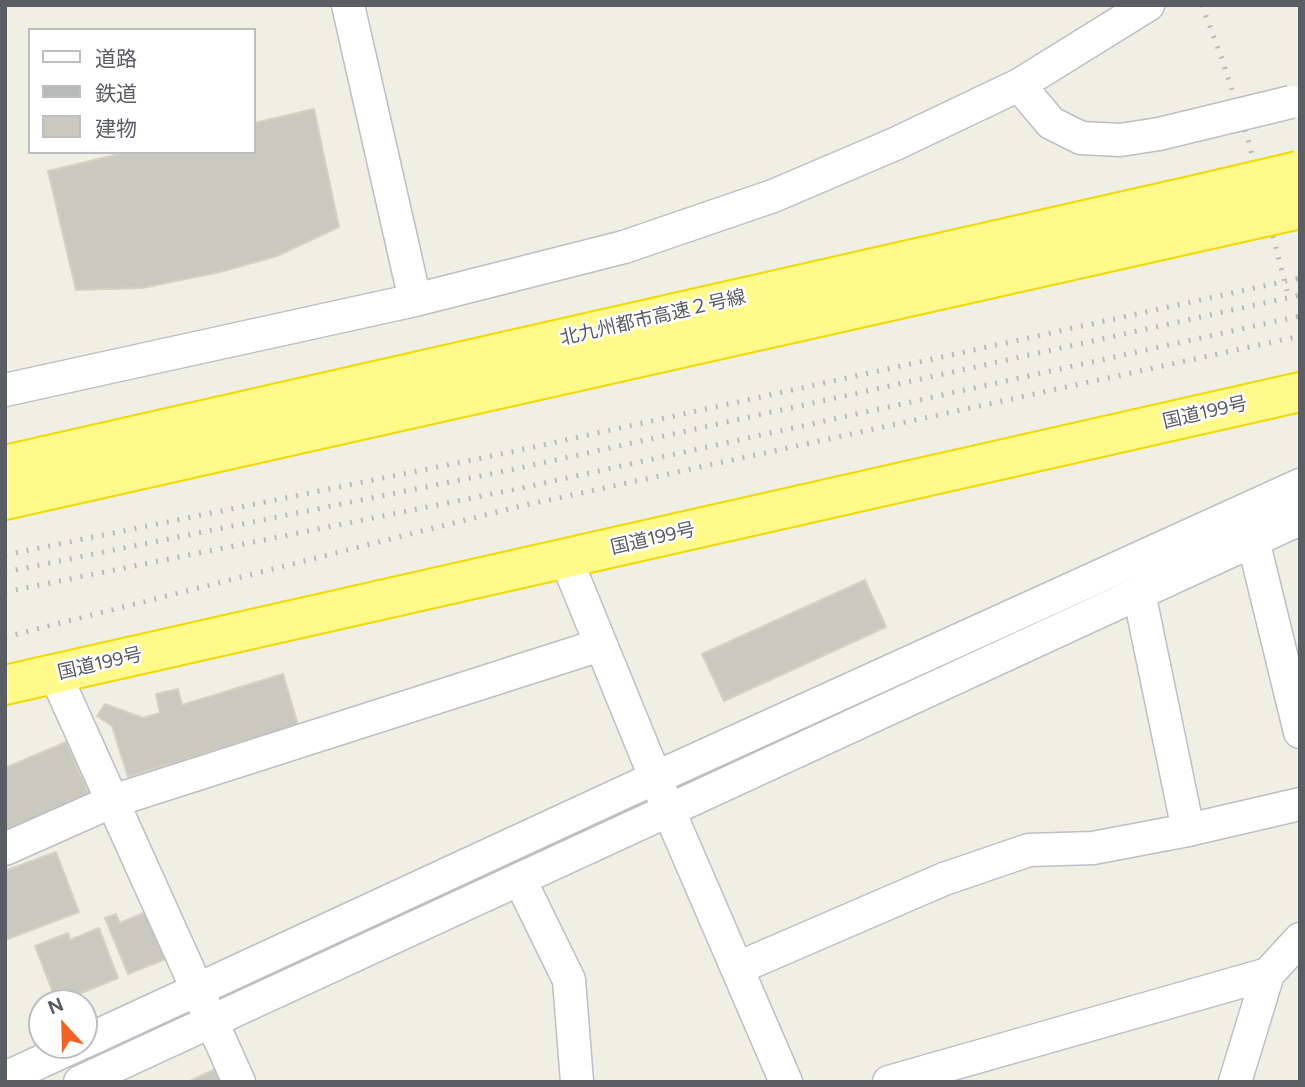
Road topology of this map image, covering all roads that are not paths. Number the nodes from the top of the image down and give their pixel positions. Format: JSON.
{"nodes":[{"id":1,"x":348,"y":5,"type":"edge"},
{"id":2,"x":1148,"y":5,"type":"edge"},
{"id":3,"x":1018,"y":85,"type":"junction"},
{"id":4,"x":1295,"y":101,"type":"edge"},
{"id":5,"x":1299,"y":170,"type":"edge"},
{"id":6,"x":1300,"y":209,"type":"edge"},
{"id":7,"x":1207,"y":211,"type":"junction"},
{"id":8,"x":415,"y":300,"type":"junction"},
{"id":9,"x":5,"y":390,"type":"edge"},
{"id":10,"x":1300,"y":392,"type":"edge"},
{"id":11,"x":5,"y":465,"type":"edge"},
{"id":12,"x":1300,"y":485,"type":"edge"},
{"id":13,"x":5,"y":500,"type":"edge"},
{"id":14,"x":1275,"y":530,"type":"edge"},
{"id":15,"x":566,"y":559,"type":"junction"},
{"id":16,"x":1139,"y":593,"type":"junction"},
{"id":17,"x":600,"y":645,"type":"junction"},
{"id":18,"x":55,"y":674,"type":"junction"},
{"id":19,"x":5,"y":685,"type":"edge"},
{"id":20,"x":1300,"y":732,"type":"edge"},
{"id":21,"x":655,"y":778,"type":"junction"},
{"id":22,"x":113,"y":801,"type":"junction"},
{"id":23,"x":1300,"y":804,"type":"edge"},
{"id":24,"x":669,"y":811,"type":"junction"},
{"id":25,"x":1188,"y":830,"type":"junction"},
{"id":26,"x":5,"y":849,"type":"edge"},
{"id":27,"x":520,"y":880,"type":"junction"},
{"id":28,"x":1300,"y":939,"type":"edge"},
{"id":29,"x":738,"y":968,"type":"junction"},
{"id":30,"x":1268,"y":974,"type":"junction"},
{"id":31,"x":197,"y":990,"type":"junction"},
{"id":32,"x":211,"y":1022,"type":"junction"},
{"id":33,"x":98,"y":1036,"type":"edge"},
{"id":34,"x":46,"y":1059,"type":"edge"},
{"id":35,"x":5,"y":1078,"type":"edge"},
{"id":36,"x":80,"y":1082,"type":"edge"},
{"id":37,"x":239,"y":1082,"type":"edge"},
{"id":38,"x":577,"y":1082,"type":"edge"},
{"id":39,"x":786,"y":1082,"type":"edge"},
{"id":40,"x":889,"y":1082,"type":"edge"},
{"id":41,"x":1235,"y":1082,"type":"edge"}],
"edges":[{"from":1,"to":8,"type":"street"},
{"from":2,"to":3,"type":"street"},
{"from":3,"to":4,"type":"street","bridge":true},
{"from":3,"to":8,"type":"street"},
{"from":5,"to":7,"type":"highway","name":"北九州都市高速２号線","bridge":true},
{"from":6,"to":7,"type":"highway","name":"北九州都市高速２号線","bridge":true},
{"from":7,"to":11,"type":"highway","name":"北九州都市高速２号線"},
{"from":7,"to":13,"type":"highway","name":"北九州都市高速２号線"},
{"from":8,"to":9,"type":"street"},
{"from":10,"to":15,"type":"highway","name":"国道199号"},
{"from":12,"to":21,"type":"street"},
{"from":14,"to":16,"type":"street"},
{"from":14,"to":20,"type":"street"},
{"from":15,"to":17,"type":"street"},
{"from":15,"to":18,"type":"highway","name":"国道199号"},
{"from":16,"to":24,"type":"street"},
{"from":16,"to":25,"type":"street"},
{"from":17,"to":21,"type":"street"},
{"from":17,"to":22,"type":"street"},
{"from":18,"to":19,"type":"highway","name":"国道199号"},
{"from":18,"to":22,"type":"street"},
{"from":21,"to":24,"type":"street"},
{"from":21,"to":31,"type":"street"},
{"from":22,"to":26,"type":"street"},
{"from":22,"to":31,"type":"street"},
{"from":23,"to":25,"type":"street"},
{"from":24,"to":27,"type":"street"},
{"from":24,"to":29,"type":"street"},
{"from":25,"to":29,"type":"street"},
{"from":27,"to":32,"type":"street"},
{"from":27,"to":38,"type":"street"},
{"from":28,"to":30,"type":"street"},
{"from":29,"to":39,"type":"street"},
{"from":30,"to":40,"type":"street"},
{"from":30,"to":41,"type":"street"},
{"from":31,"to":32,"type":"street"},
{"from":31,"to":33,"type":"street"},
{"from":32,"to":36,"type":"street"},
{"from":32,"to":37,"type":"street"},
{"from":34,"to":35,"type":"street"}]}
